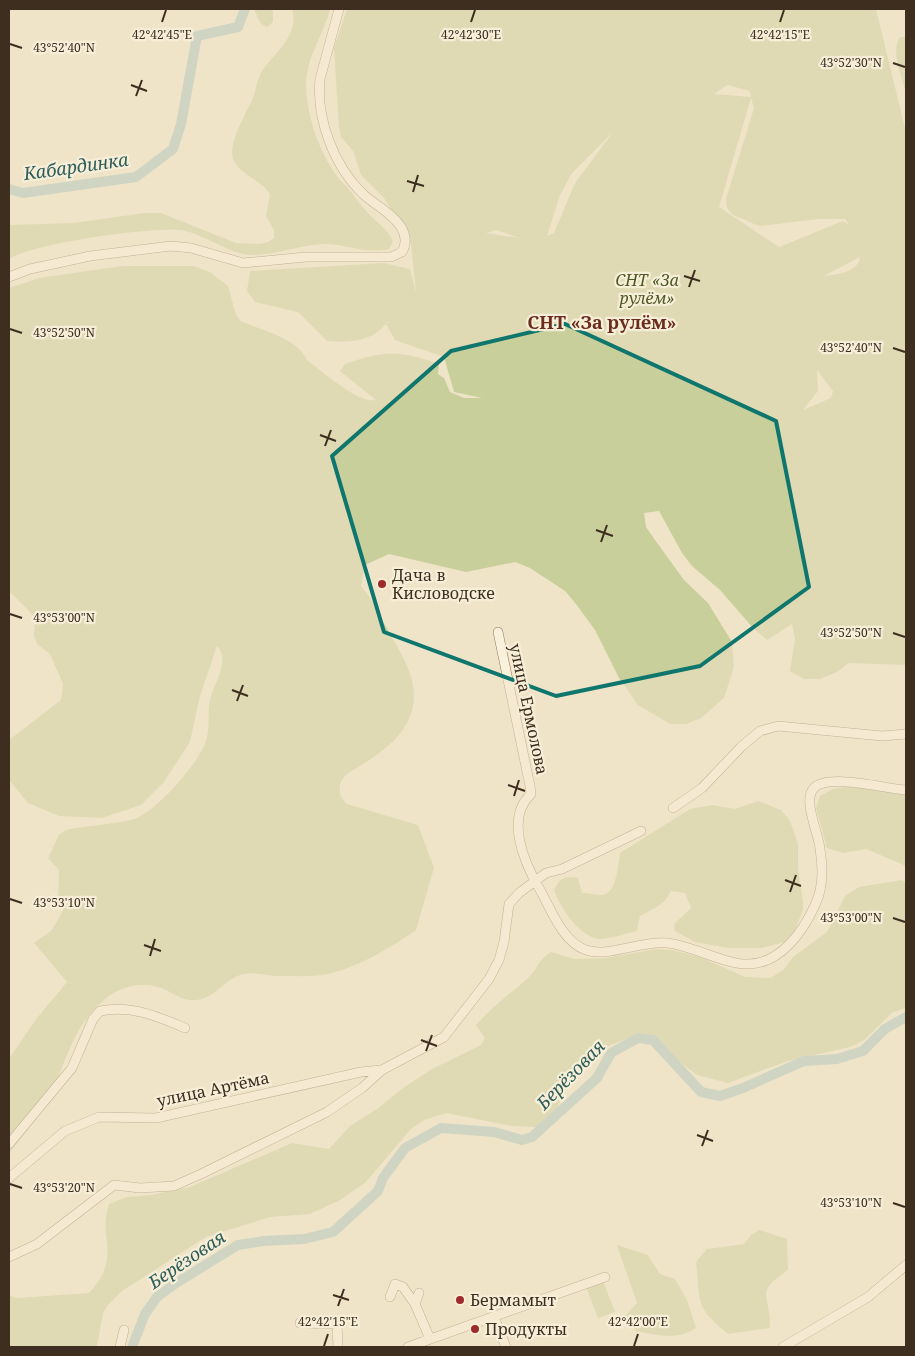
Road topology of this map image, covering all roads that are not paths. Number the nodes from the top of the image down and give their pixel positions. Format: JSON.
{"nodes":[{"id":1,"x":339,"y":9,"type":"edge"},
{"id":2,"x":9,"y":277,"type":"edge"},
{"id":3,"x":498,"y":632,"type":"dead end"},
{"id":4,"x":906,"y":734,"type":"edge"},
{"id":5,"x":906,"y":790,"type":"edge"},
{"id":6,"x":673,"y":808,"type":"dead end"},
{"id":7,"x":641,"y":831,"type":"dead end"},
{"id":8,"x":536,"y":882,"type":"junction"},
{"id":9,"x":185,"y":1028,"type":"dead end"},
{"id":10,"x":382,"y":1070,"type":"junction"},
{"id":11,"x":9,"y":1144,"type":"edge"},
{"id":12,"x":9,"y":1178,"type":"edge"},
{"id":13,"x":9,"y":1257,"type":"edge"},
{"id":14,"x":906,"y":1265,"type":"edge"},
{"id":15,"x":605,"y":1277,"type":"dead end"},
{"id":16,"x":419,"y":1293,"type":"dead end"},
{"id":17,"x":390,"y":1297,"type":"dead end"},
{"id":18,"x":415,"y":1304,"type":"junction"},
{"id":19,"x":494,"y":1317,"type":"junction"},
{"id":20,"x":300,"y":1323,"type":"dead end"},
{"id":21,"x":124,"y":1330,"type":"dead end"},
{"id":22,"x":430,"y":1340,"type":"junction"},
{"id":23,"x":120,"y":1347,"type":"edge"},
{"id":24,"x":338,"y":1347,"type":"edge"},
{"id":25,"x":408,"y":1347,"type":"edge"},
{"id":26,"x":506,"y":1347,"type":"edge"},
{"id":27,"x":783,"y":1347,"type":"edge"}],
"edges":[{"from":1,"to":2,"type":"street"},
{"from":3,"to":8,"type":"street","name":"улица Ермолова"},
{"from":4,"to":6,"type":"street"},
{"from":5,"to":8,"type":"street","name":"улица Ермолова"},
{"from":7,"to":8,"type":"street"},
{"from":8,"to":10,"type":"street"},
{"from":9,"to":11,"type":"street"},
{"from":10,"to":12,"type":"street","name":"улица Артёма"},
{"from":10,"to":13,"type":"street"},
{"from":14,"to":27,"type":"street"},
{"from":15,"to":19,"type":"street"},
{"from":16,"to":18,"type":"street"},
{"from":17,"to":18,"type":"street"},
{"from":18,"to":22,"type":"street"},
{"from":19,"to":22,"type":"street"},
{"from":19,"to":26,"type":"street"},
{"from":20,"to":24,"type":"street"},
{"from":21,"to":23,"type":"street"},
{"from":22,"to":25,"type":"street"}]}
